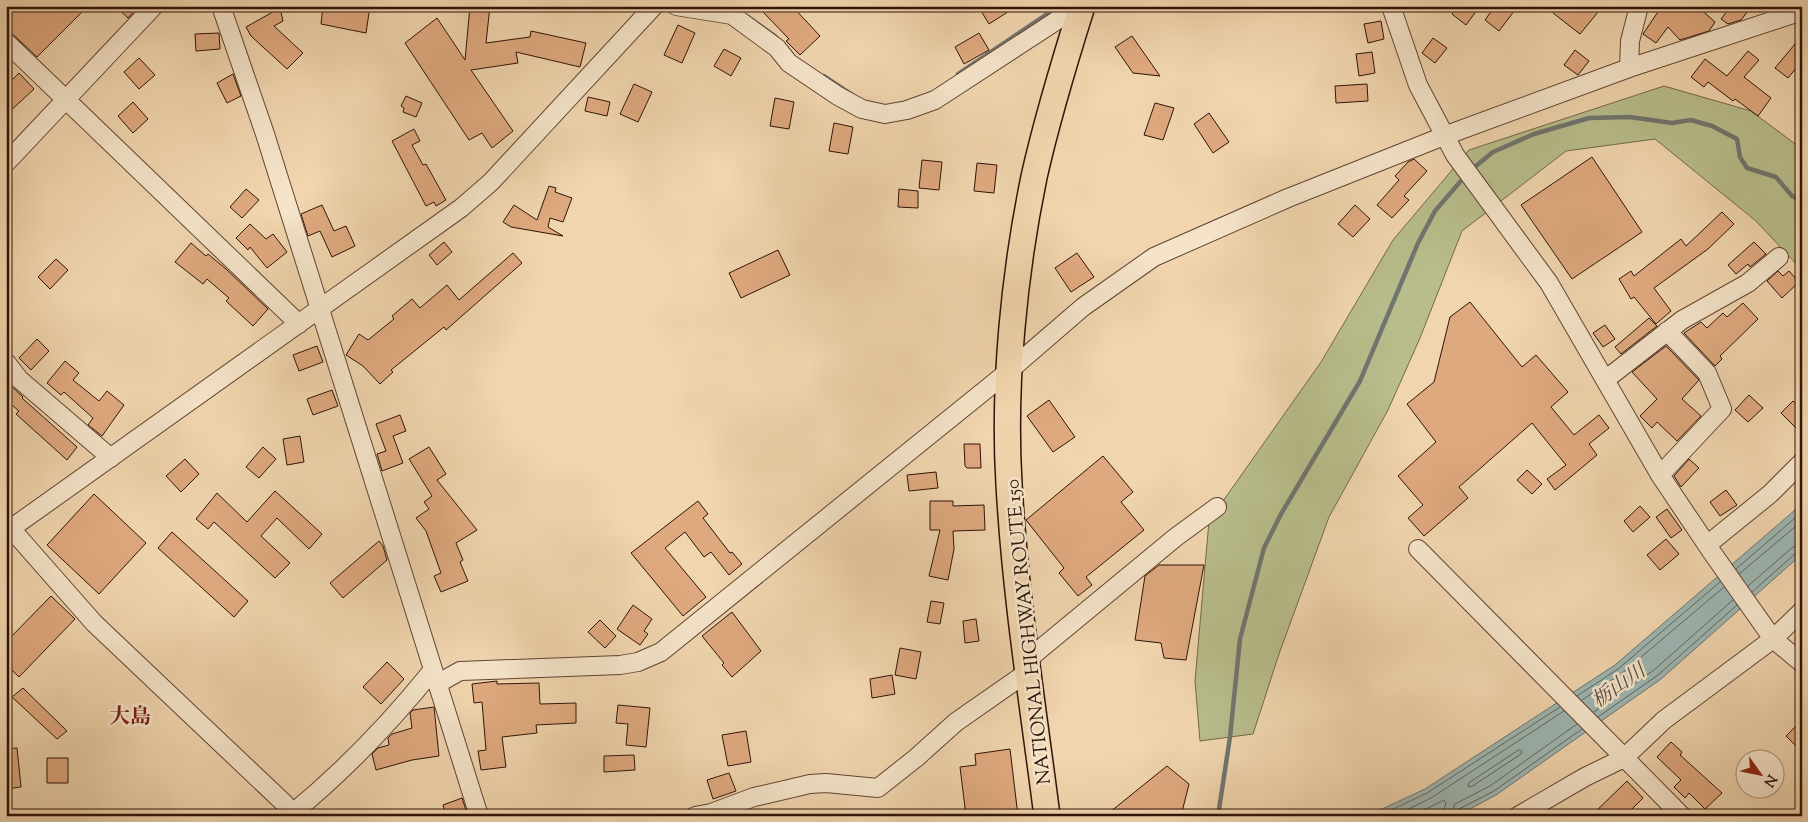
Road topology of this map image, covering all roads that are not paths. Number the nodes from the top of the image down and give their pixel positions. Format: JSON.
{"nodes":[{"id":1,"x":154,"y":6,"type":"edge"},
{"id":2,"x":221,"y":6,"type":"edge"},
{"id":3,"x":654,"y":6,"type":"edge"},
{"id":4,"x":676,"y":6,"type":"edge"},
{"id":5,"x":1080,"y":6,"type":"edge"},
{"id":6,"x":1391,"y":6,"type":"edge"},
{"id":7,"x":1639,"y":6,"type":"edge"},
{"id":8,"x":1802,"y":11,"type":"edge"},
{"id":9,"x":6,"y":42,"type":"edge"},
{"id":10,"x":1629,"y":68,"type":"junction"},
{"id":11,"x":67,"y":99,"type":"junction"},
{"id":12,"x":1444,"y":136,"type":"junction"},
{"id":13,"x":6,"y":163,"type":"edge"},
{"id":14,"x":1779,"y":257,"type":"dead end"},
{"id":15,"x":320,"y":310,"type":"junction"},
{"id":16,"x":299,"y":324,"type":"junction"},
{"id":17,"x":1667,"y":332,"type":"junction"},
{"id":18,"x":6,"y":362,"type":"edge"},
{"id":19,"x":1010,"y":370,"type":"junction"},
{"id":20,"x":1605,"y":380,"type":"junction"},
{"id":21,"x":111,"y":458,"type":"junction"},
{"id":22,"x":1802,"y":462,"type":"edge"},
{"id":23,"x":1660,"y":475,"type":"junction"},
{"id":24,"x":1217,"y":507,"type":"dead end"},
{"id":25,"x":8,"y":528,"type":"edge"},
{"id":26,"x":1709,"y":548,"type":"junction"},
{"id":27,"x":1418,"y":549,"type":"dead end"},
{"id":28,"x":1802,"y":612,"type":"edge"},
{"id":29,"x":1771,"y":636,"type":"junction"},
{"id":30,"x":1802,"y":663,"type":"edge"},
{"id":31,"x":1028,"y":666,"type":"junction"},
{"id":32,"x":434,"y":678,"type":"junction"},
{"id":33,"x":1619,"y":753,"type":"junction"},
{"id":34,"x":288,"y":816,"type":"edge"},
{"id":35,"x":479,"y":816,"type":"edge"},
{"id":36,"x":695,"y":816,"type":"edge"},
{"id":37,"x":1047,"y":816,"type":"edge"},
{"id":38,"x":1518,"y":816,"type":"edge"},
{"id":39,"x":1682,"y":816,"type":"edge"}],
"edges":[{"from":1,"to":11,"type":"street"},
{"from":2,"to":15,"type":"street"},
{"from":3,"to":15,"type":"street"},
{"from":4,"to":5,"type":"street"},
{"from":5,"to":19,"type":"highway","name":"NATIONAL HIGHWAY ROUTE 150"},
{"from":6,"to":12,"type":"street"},
{"from":7,"to":10,"type":"street"},
{"from":8,"to":10,"type":"street"},
{"from":9,"to":11,"type":"street"},
{"from":10,"to":12,"type":"street"},
{"from":11,"to":13,"type":"street"},
{"from":11,"to":16,"type":"street"},
{"from":12,"to":19,"type":"street"},
{"from":12,"to":20,"type":"street"},
{"from":14,"to":17,"type":"street"},
{"from":15,"to":16,"type":"street"},
{"from":15,"to":32,"type":"street"},
{"from":16,"to":21,"type":"street"},
{"from":17,"to":20,"type":"street"},
{"from":17,"to":23,"type":"street"},
{"from":18,"to":21,"type":"street"},
{"from":19,"to":31,"type":"highway","name":"NATIONAL HIGHWAY ROUTE 150"},
{"from":19,"to":32,"type":"street"},
{"from":20,"to":23,"type":"street"},
{"from":21,"to":25,"type":"street"},
{"from":22,"to":26,"type":"street"},
{"from":23,"to":26,"type":"street"},
{"from":24,"to":31,"type":"street"},
{"from":25,"to":34,"type":"street"},
{"from":26,"to":29,"type":"street"},
{"from":27,"to":33,"type":"street"},
{"from":28,"to":29,"type":"street"},
{"from":29,"to":30,"type":"street"},
{"from":29,"to":33,"type":"street"},
{"from":31,"to":36,"type":"street"},
{"from":31,"to":37,"type":"highway","name":"NATIONAL HIGHWAY ROUTE 150"},
{"from":32,"to":34,"type":"street"},
{"from":32,"to":35,"type":"street"},
{"from":33,"to":38,"type":"street"},
{"from":33,"to":39,"type":"street"}]}
